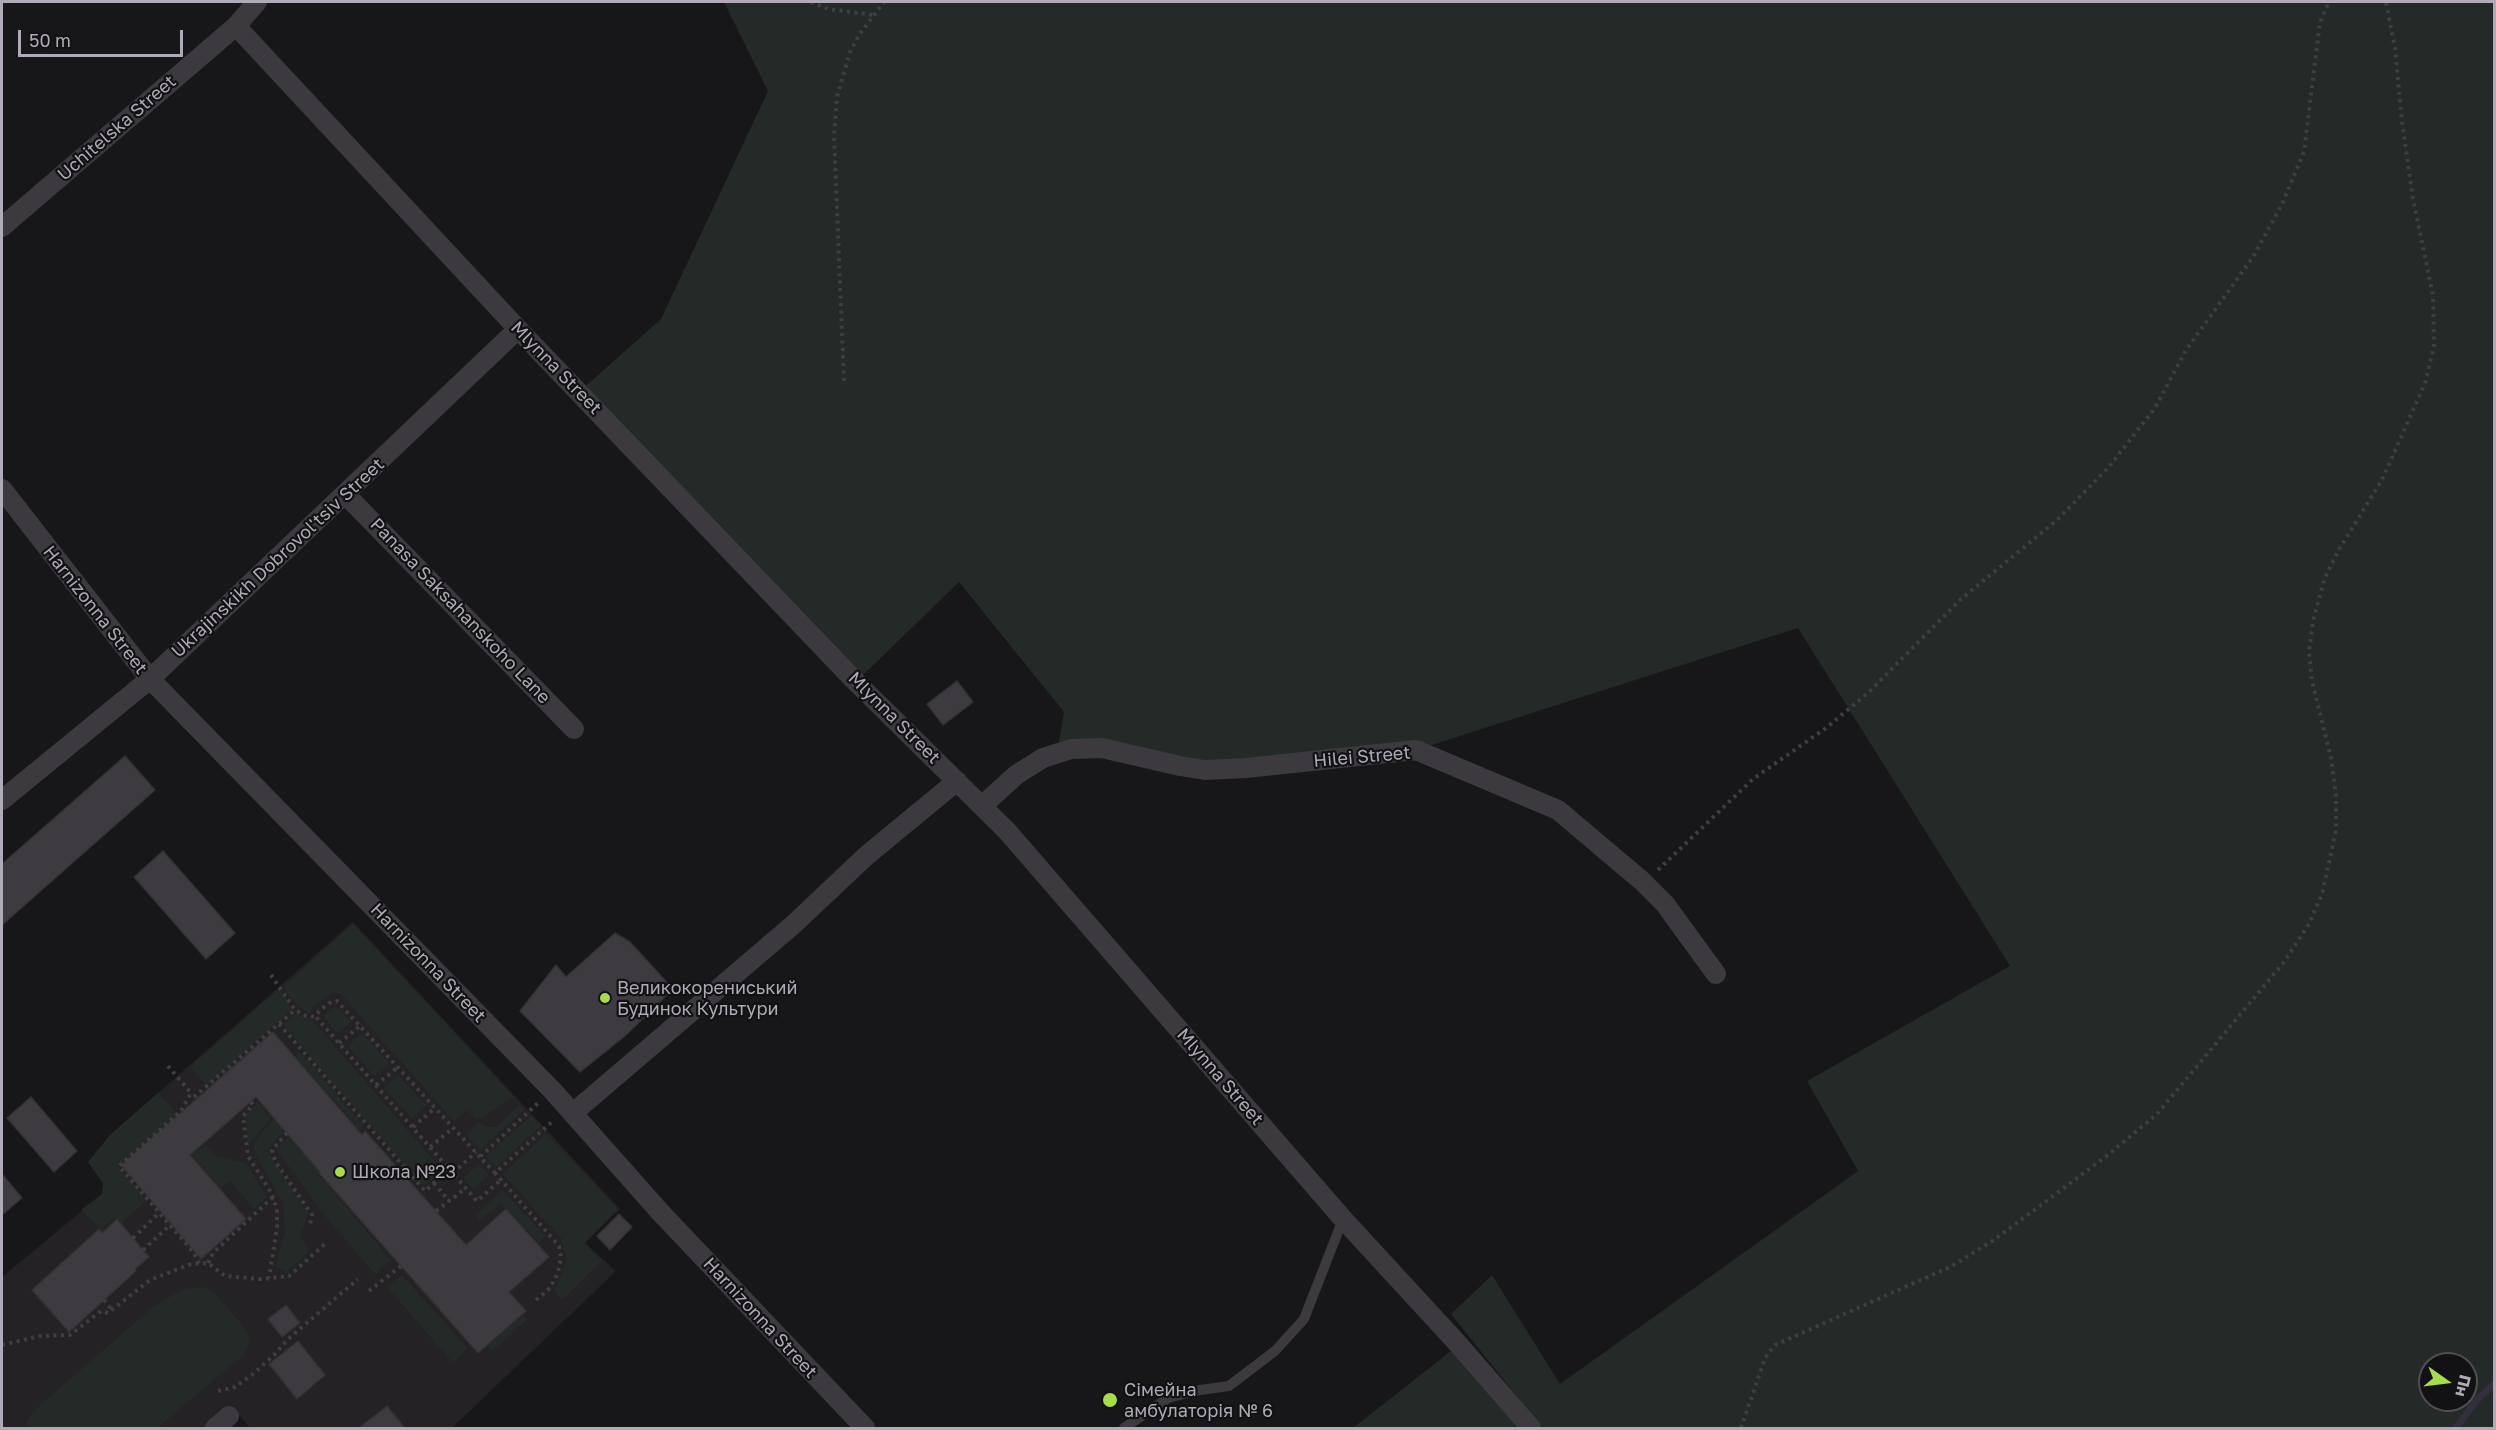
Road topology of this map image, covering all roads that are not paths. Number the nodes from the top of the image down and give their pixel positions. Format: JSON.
{"nodes":[{"id":1,"x":257,"y":2,"type":"edge"},
{"id":2,"x":236,"y":26,"type":"junction"},
{"id":3,"x":2,"y":227,"type":"edge"},
{"id":4,"x":518,"y":329,"type":"junction"},
{"id":5,"x":2,"y":489,"type":"edge"},
{"id":6,"x":345,"y":494,"type":"junction"},
{"id":7,"x":150,"y":679,"type":"junction"},
{"id":8,"x":574,"y":729,"type":"dead end"},
{"id":9,"x":957,"y":780,"type":"junction"},
{"id":10,"x":2,"y":800,"type":"edge"},
{"id":11,"x":982,"y":806,"type":"junction"},
{"id":12,"x":1716,"y":974,"type":"dead end"},
{"id":13,"x":571,"y":1110,"type":"junction"},
{"id":14,"x":1343,"y":1219,"type":"junction"},
{"id":15,"x":865,"y":1428,"type":"edge"},
{"id":16,"x":1124,"y":1428,"type":"edge"},
{"id":17,"x":1531,"y":1428,"type":"edge"}],
"edges":[{"from":1,"to":2,"type":"street","name":"Uchitelska Street"},
{"from":2,"to":3,"type":"street","name":"Uchitelska Street"},
{"from":2,"to":4,"type":"street","name":"Mlynna Street"},
{"from":4,"to":6,"type":"street","name":"Ukrajinskikh Dobrovol'tsiv Street"},
{"from":4,"to":9,"type":"street","name":"Mlynna Street"},
{"from":5,"to":7,"type":"street","name":"Harnizonna Street"},
{"from":6,"to":7,"type":"street","name":"Ukrajinskikh Dobrovol'tsiv Street"},
{"from":6,"to":8,"type":"street","name":"Panasa Saksahanskoho Lane"},
{"from":7,"to":10,"type":"street","name":"Ukrajinskikh Dobrovol'tsiv Street"},
{"from":7,"to":13,"type":"street","name":"Harnizonna Street"},
{"from":9,"to":11,"type":"street","name":"Mlynna Street"},
{"from":9,"to":13,"type":"street"},
{"from":11,"to":12,"type":"street","name":"Hilei Street"},
{"from":11,"to":14,"type":"street","name":"Mlynna Street"},
{"from":13,"to":15,"type":"street","name":"Harnizonna Street"},
{"from":14,"to":16,"type":"lane"},
{"from":14,"to":17,"type":"street","name":"Mlynna Street"}]}
